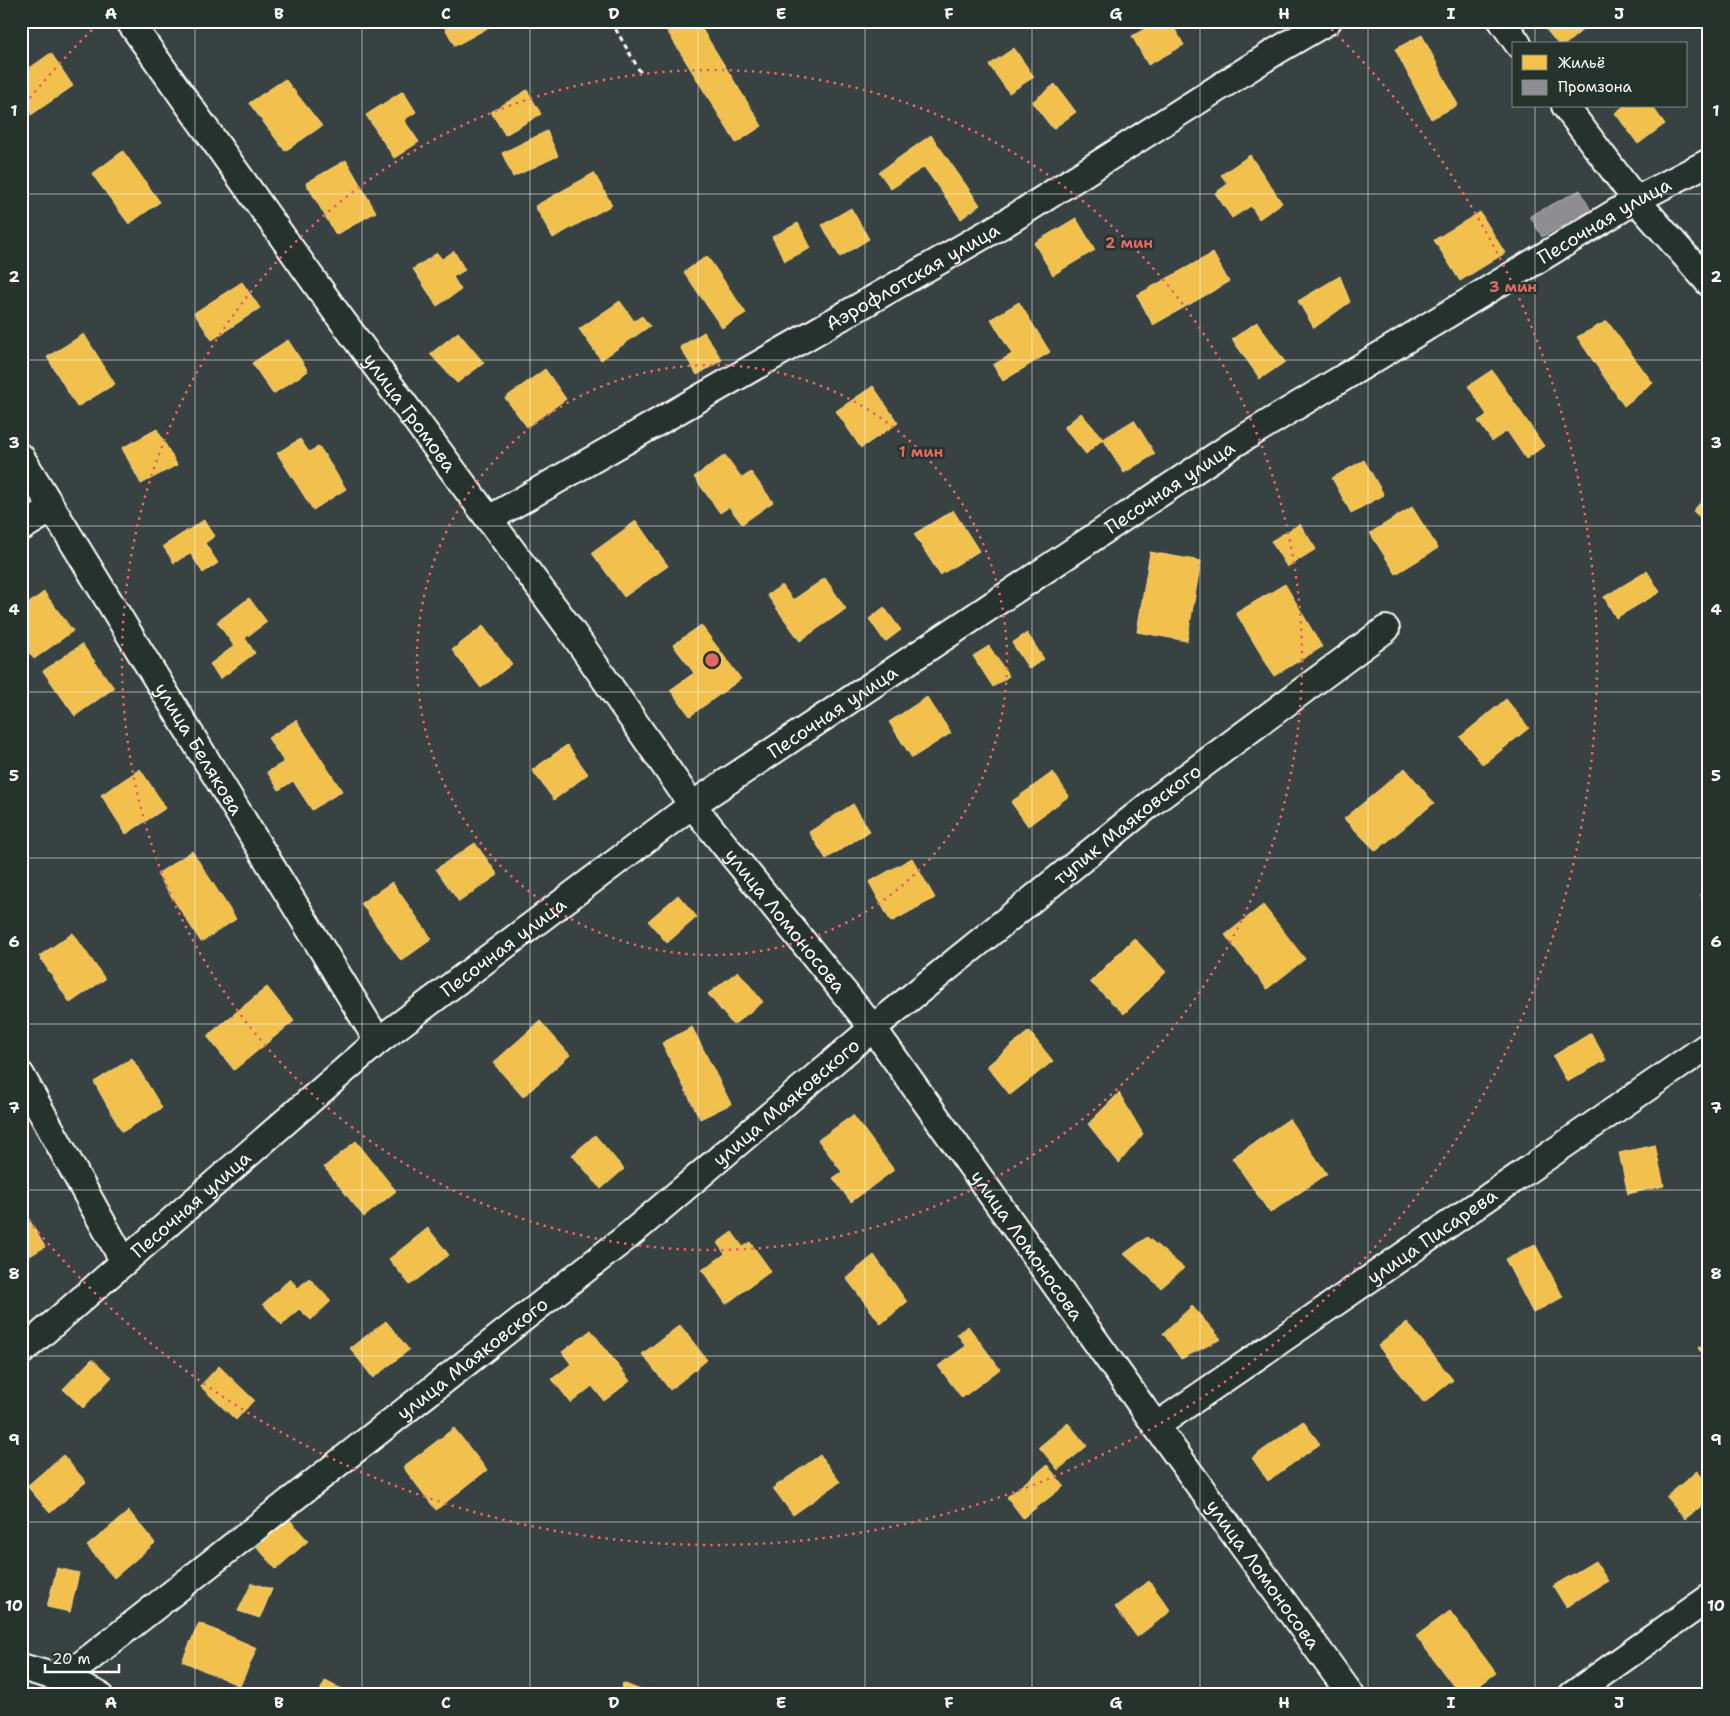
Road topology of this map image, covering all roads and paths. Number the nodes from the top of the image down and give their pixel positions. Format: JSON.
{"nodes":[{"id":1,"x":129,"y":21,"type":"edge"},
{"id":2,"x":611,"y":21,"type":"edge"},
{"id":3,"x":1328,"y":21,"type":"edge"},
{"id":4,"x":1502,"y":21,"type":"edge"},
{"id":5,"x":1517,"y":42,"type":"edge"},
{"id":6,"x":642,"y":75,"type":"dead end"},
{"id":7,"x":1567,"y":108,"type":"edge"},
{"id":8,"x":1709,"y":162,"type":"edge"},
{"id":9,"x":1636,"y":200,"type":"junction"},
{"id":10,"x":1709,"y":283,"type":"edge"},
{"id":11,"x":21,"y":458,"type":"edge"},
{"id":12,"x":52,"y":509,"type":"junction"},
{"id":13,"x":489,"y":519,"type":"junction"},
{"id":14,"x":21,"y":528,"type":"edge"},
{"id":15,"x":1386,"y":628,"type":"dead end"},
{"id":16,"x":692,"y":805,"type":"junction"},
{"id":17,"x":873,"y":1028,"type":"junction"},
{"id":18,"x":378,"y":1042,"type":"junction"},
{"id":19,"x":1709,"y":1045,"type":"edge"},
{"id":20,"x":21,"y":1074,"type":"edge"},
{"id":21,"x":124,"y":1262,"type":"junction"},
{"id":22,"x":21,"y":1352,"type":"edge"},
{"id":23,"x":1156,"y":1426,"type":"junction"},
{"id":24,"x":1709,"y":1598,"type":"edge"},
{"id":25,"x":21,"y":1667,"type":"edge"},
{"id":26,"x":63,"y":1679,"type":"junction"},
{"id":27,"x":99,"y":1695,"type":"edge"},
{"id":28,"x":1351,"y":1695,"type":"edge"},
{"id":29,"x":1572,"y":1695,"type":"edge"}],
"edges":[{"from":1,"to":13,"type":"street","name":"улица Громова"},
{"from":2,"to":6,"type":"path"},
{"from":3,"to":13,"type":"street","name":"Аэрофлотская улица"},
{"from":4,"to":5,"type":"street"},
{"from":7,"to":9,"type":"street"},
{"from":8,"to":9,"type":"street","name":"Песочная улица"},
{"from":9,"to":10,"type":"street"},
{"from":9,"to":16,"type":"street","name":"Песочная улица"},
{"from":11,"to":12,"type":"street","name":"улица Белякова"},
{"from":12,"to":14,"type":"street"},
{"from":12,"to":18,"type":"street","name":"улица Белякова"},
{"from":13,"to":16,"type":"street","name":"улица Громова"},
{"from":15,"to":17,"type":"street","name":"тупик Маяковского"},
{"from":16,"to":17,"type":"street","name":"улица Ломоносова"},
{"from":16,"to":18,"type":"street","name":"Песочная улица"},
{"from":17,"to":23,"type":"street","name":"улица Ломоносова"},
{"from":17,"to":26,"type":"street","name":"улица Маяковского"},
{"from":18,"to":21,"type":"street","name":"Песочная улица"},
{"from":19,"to":23,"type":"street","name":"улица Писарева"},
{"from":20,"to":21,"type":"street"},
{"from":21,"to":22,"type":"street","name":"Песочная улица"},
{"from":23,"to":28,"type":"street","name":"улица Ломоносова"},
{"from":24,"to":29,"type":"street"},
{"from":25,"to":26,"type":"street"},
{"from":26,"to":27,"type":"street"}]}
